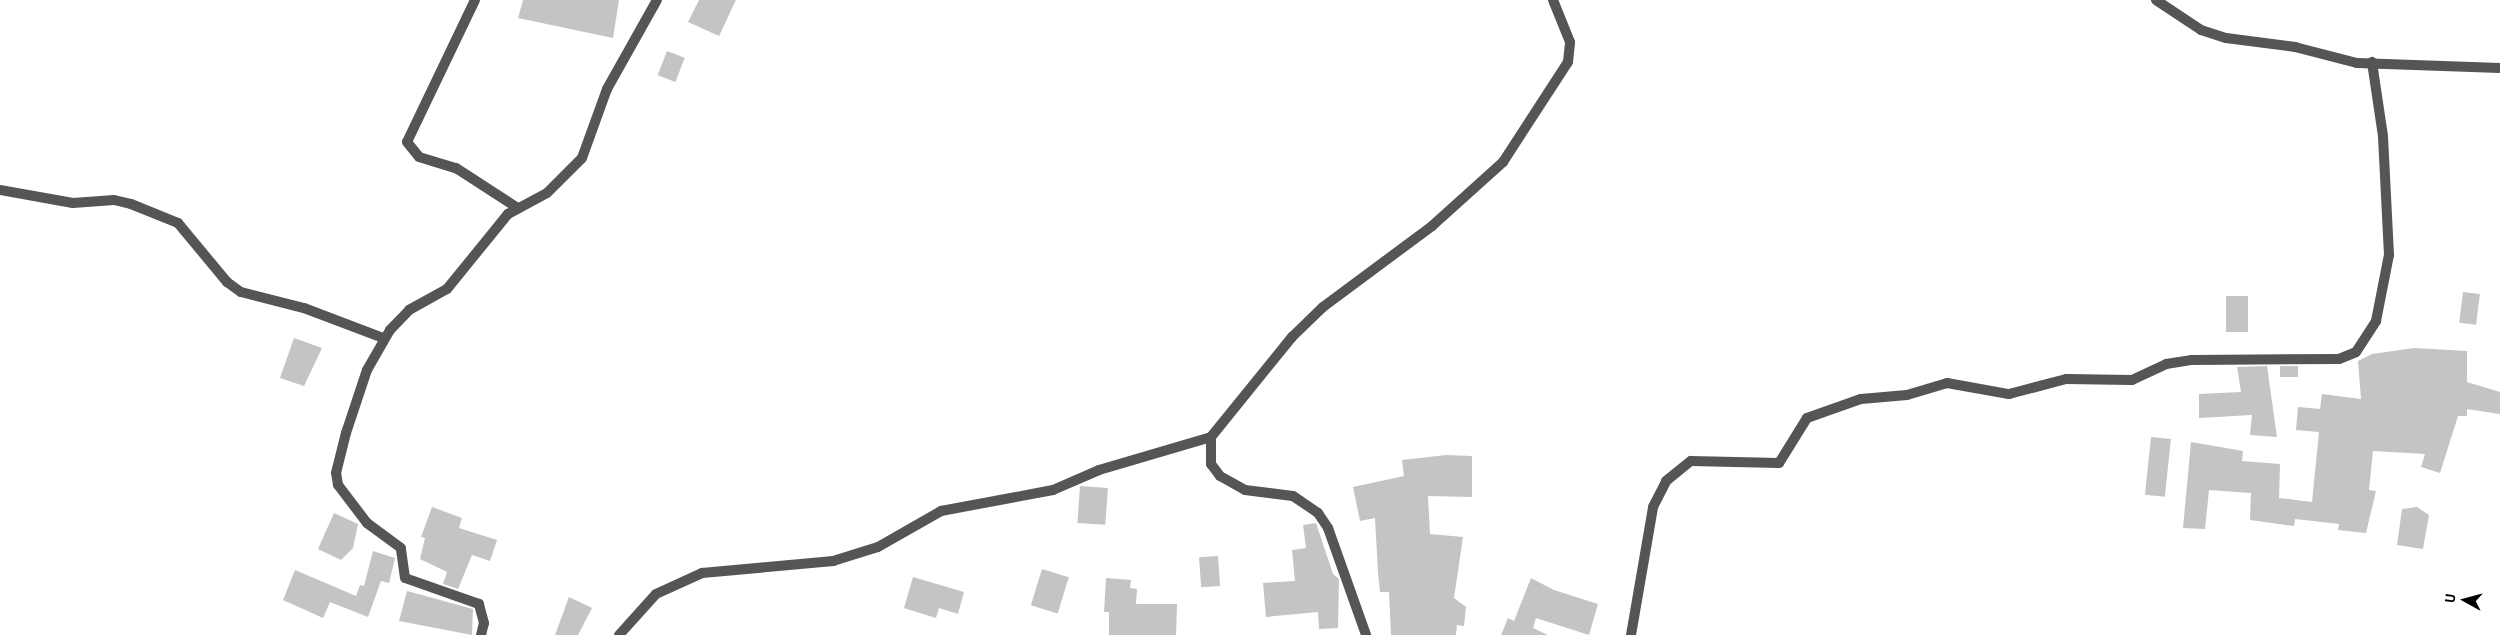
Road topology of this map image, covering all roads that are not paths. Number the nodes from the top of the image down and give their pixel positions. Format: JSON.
{"nodes":[{"id":1,"x":475,"y":0,"type":"edge"},
{"id":2,"x":657,"y":0,"type":"edge"},
{"id":3,"x":1553,"y":0,"type":"edge"},
{"id":4,"x":2156,"y":0,"type":"edge"},
{"id":5,"x":2372,"y":62,"type":"junction"},
{"id":6,"x":2500,"y":68,"type":"edge"},
{"id":7,"x":0,"y":190,"type":"edge"},
{"id":8,"x":516,"y":207,"type":"junction"},
{"id":9,"x":383,"y":338,"type":"junction"},
{"id":10,"x":1211,"y":437,"type":"junction"},
{"id":11,"x":481,"y":635,"type":"edge"},
{"id":12,"x":619,"y":635,"type":"edge"},
{"id":13,"x":1366,"y":635,"type":"edge"},
{"id":14,"x":1631,"y":635,"type":"edge"}],
"edges":[{"from":1,"to":8,"type":"street"},
{"from":2,"to":8,"type":"street"},
{"from":3,"to":10,"type":"street"},
{"from":4,"to":5,"type":"street"},
{"from":5,"to":6,"type":"street"},
{"from":5,"to":14,"type":"street"},
{"from":7,"to":9,"type":"street"},
{"from":8,"to":9,"type":"street"},
{"from":9,"to":11,"type":"street"},
{"from":10,"to":12,"type":"street"},
{"from":10,"to":13,"type":"street"}]}
